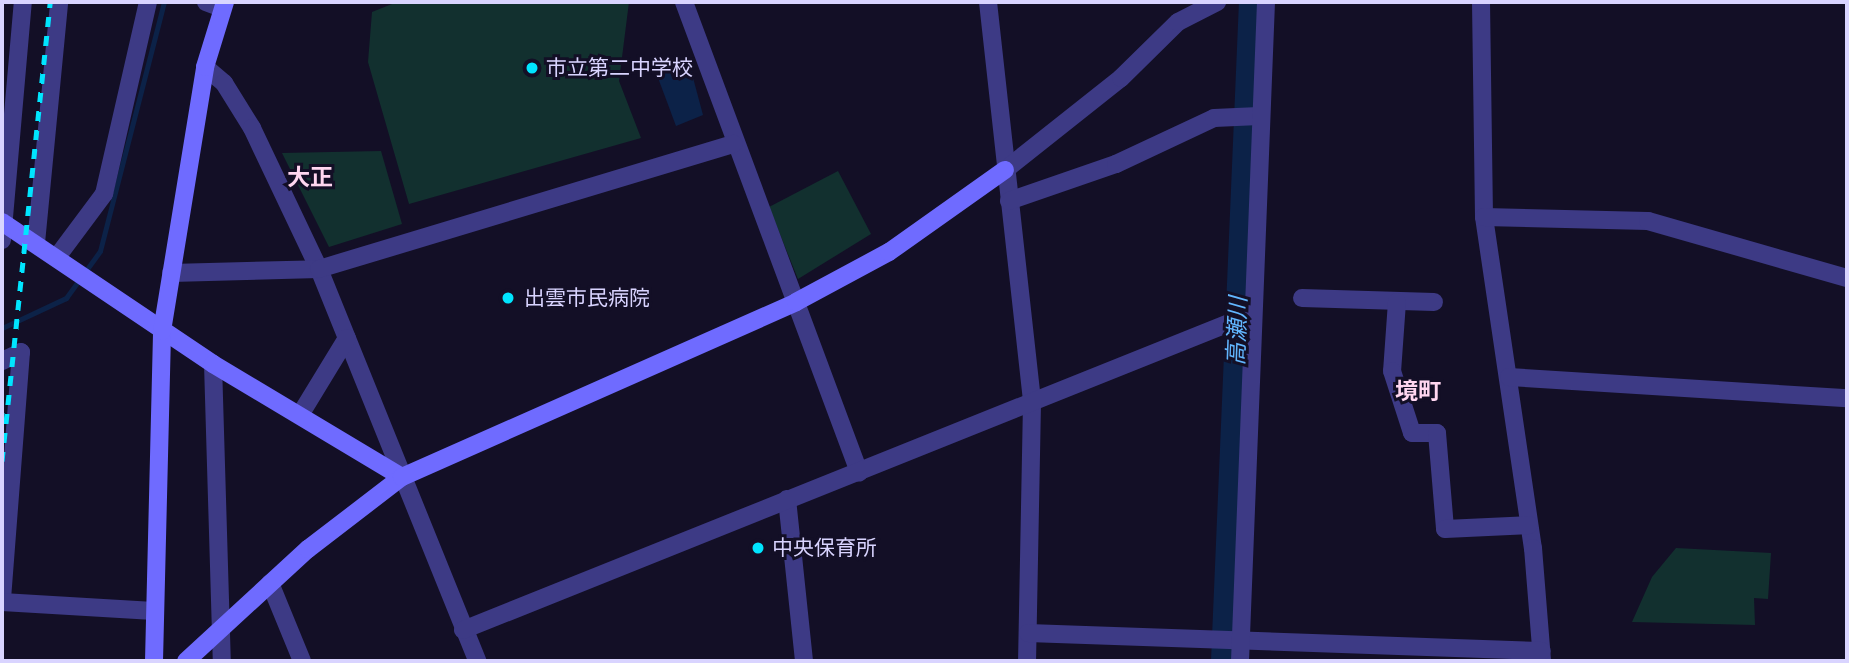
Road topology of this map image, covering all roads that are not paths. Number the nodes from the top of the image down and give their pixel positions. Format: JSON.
{"nodes":[{"id":1,"x":23,"y":2,"type":"edge"},
{"id":2,"x":58,"y":2,"type":"edge"},
{"id":3,"x":148,"y":2,"type":"edge"},
{"id":4,"x":684,"y":2,"type":"edge"},
{"id":5,"x":988,"y":2,"type":"edge"},
{"id":6,"x":1217,"y":2,"type":"edge"},
{"id":7,"x":1266,"y":2,"type":"edge"},
{"id":8,"x":1481,"y":2,"type":"edge"},
{"id":9,"x":218,"y":4,"type":"edge"},
{"id":10,"x":205,"y":67,"type":"junction"},
{"id":11,"x":1259,"y":116,"type":"junction"},
{"id":12,"x":734,"y":144,"type":"junction"},
{"id":13,"x":1005,"y":170,"type":"junction"},
{"id":14,"x":1009,"y":201,"type":"junction"},
{"id":15,"x":1484,"y":217,"type":"junction"},
{"id":16,"x":2,"y":228,"type":"edge"},
{"id":17,"x":36,"y":243,"type":"junction"},
{"id":18,"x":60,"y":258,"type":"junction"},
{"id":19,"x":319,"y":269,"type":"junction"},
{"id":20,"x":171,"y":273,"type":"junction"},
{"id":21,"x":1847,"y":278,"type":"edge"},
{"id":22,"x":1302,"y":298,"type":"dead end"},
{"id":23,"x":796,"y":302,"type":"junction"},
{"id":24,"x":1397,"y":302,"type":"junction"},
{"id":25,"x":1434,"y":302,"type":"dead end"},
{"id":26,"x":1251,"y":323,"type":"junction"},
{"id":27,"x":162,"y":331,"type":"junction"},
{"id":28,"x":347,"y":338,"type":"junction"},
{"id":29,"x":2,"y":360,"type":"edge"},
{"id":30,"x":213,"y":364,"type":"junction"},
{"id":31,"x":1509,"y":377,"type":"junction"},
{"id":32,"x":1847,"y":398,"type":"edge"},
{"id":33,"x":1032,"y":402,"type":"junction"},
{"id":34,"x":300,"y":415,"type":"junction"},
{"id":35,"x":859,"y":472,"type":"junction"},
{"id":36,"x":402,"y":477,"type":"junction"},
{"id":37,"x":787,"y":499,"type":"junction"},
{"id":38,"x":1529,"y":525,"type":"junction"},
{"id":39,"x":270,"y":583,"type":"junction"},
{"id":40,"x":2,"y":601,"type":"edge"},
{"id":41,"x":154,"y":611,"type":"junction"},
{"id":42,"x":219,"y":628,"type":"junction"},
{"id":43,"x":463,"y":630,"type":"junction"},
{"id":44,"x":1028,"y":633,"type":"junction"},
{"id":45,"x":1242,"y":638,"type":"junction"},
{"id":46,"x":1418,"y":654,"type":"edge"},
{"id":47,"x":1542,"y":656,"type":"edge"},
{"id":48,"x":154,"y":661,"type":"edge"},
{"id":49,"x":186,"y":661,"type":"edge"},
{"id":50,"x":222,"y":661,"type":"edge"},
{"id":51,"x":302,"y":661,"type":"edge"},
{"id":52,"x":477,"y":661,"type":"edge"},
{"id":53,"x":804,"y":661,"type":"edge"},
{"id":54,"x":1027,"y":661,"type":"edge"},
{"id":55,"x":1240,"y":661,"type":"edge"}],
"edges":[{"from":1,"to":16,"type":"street"},
{"from":2,"to":17,"type":"street"},
{"from":3,"to":18,"type":"street"},
{"from":4,"to":12,"type":"street"},
{"from":5,"to":13,"type":"street"},
{"from":6,"to":13,"type":"street"},
{"from":7,"to":11,"type":"street"},
{"from":8,"to":15,"type":"street"},
{"from":9,"to":10,"type":"street"},
{"from":10,"to":19,"type":"street"},
{"from":10,"to":20,"type":"street"},
{"from":11,"to":14,"type":"street"},
{"from":11,"to":26,"type":"street"},
{"from":12,"to":19,"type":"street"},
{"from":12,"to":23,"type":"street"},
{"from":13,"to":14,"type":"street"},
{"from":13,"to":23,"type":"street"},
{"from":14,"to":33,"type":"street"},
{"from":15,"to":21,"type":"street"},
{"from":15,"to":31,"type":"street"},
{"from":16,"to":17,"type":"street"},
{"from":17,"to":18,"type":"street"},
{"from":18,"to":27,"type":"street"},
{"from":19,"to":20,"type":"street"},
{"from":19,"to":28,"type":"street"},
{"from":20,"to":27,"type":"street"},
{"from":22,"to":24,"type":"street"},
{"from":23,"to":35,"type":"street"},
{"from":23,"to":36,"type":"street"},
{"from":24,"to":25,"type":"street"},
{"from":24,"to":38,"type":"street"},
{"from":26,"to":33,"type":"street"},
{"from":26,"to":45,"type":"street"},
{"from":27,"to":30,"type":"street"},
{"from":27,"to":41,"type":"street"},
{"from":28,"to":34,"type":"street"},
{"from":28,"to":36,"type":"street"},
{"from":29,"to":40,"type":"street"},
{"from":30,"to":34,"type":"street"},
{"from":30,"to":42,"type":"street"},
{"from":31,"to":32,"type":"street"},
{"from":31,"to":38,"type":"street"},
{"from":33,"to":35,"type":"street"},
{"from":33,"to":44,"type":"street"},
{"from":34,"to":36,"type":"street"},
{"from":35,"to":37,"type":"street"},
{"from":36,"to":39,"type":"street"},
{"from":36,"to":43,"type":"street"},
{"from":37,"to":43,"type":"street"},
{"from":37,"to":53,"type":"street"},
{"from":38,"to":47,"type":"street"},
{"from":39,"to":42,"type":"street"},
{"from":39,"to":51,"type":"street"},
{"from":40,"to":41,"type":"street"},
{"from":41,"to":48,"type":"street"},
{"from":42,"to":49,"type":"street"},
{"from":42,"to":50,"type":"street"},
{"from":43,"to":52,"type":"street"},
{"from":44,"to":45,"type":"street"},
{"from":44,"to":54,"type":"street"},
{"from":45,"to":46,"type":"street"},
{"from":45,"to":55,"type":"street"},
{"from":46,"to":47,"type":"street"}]}
